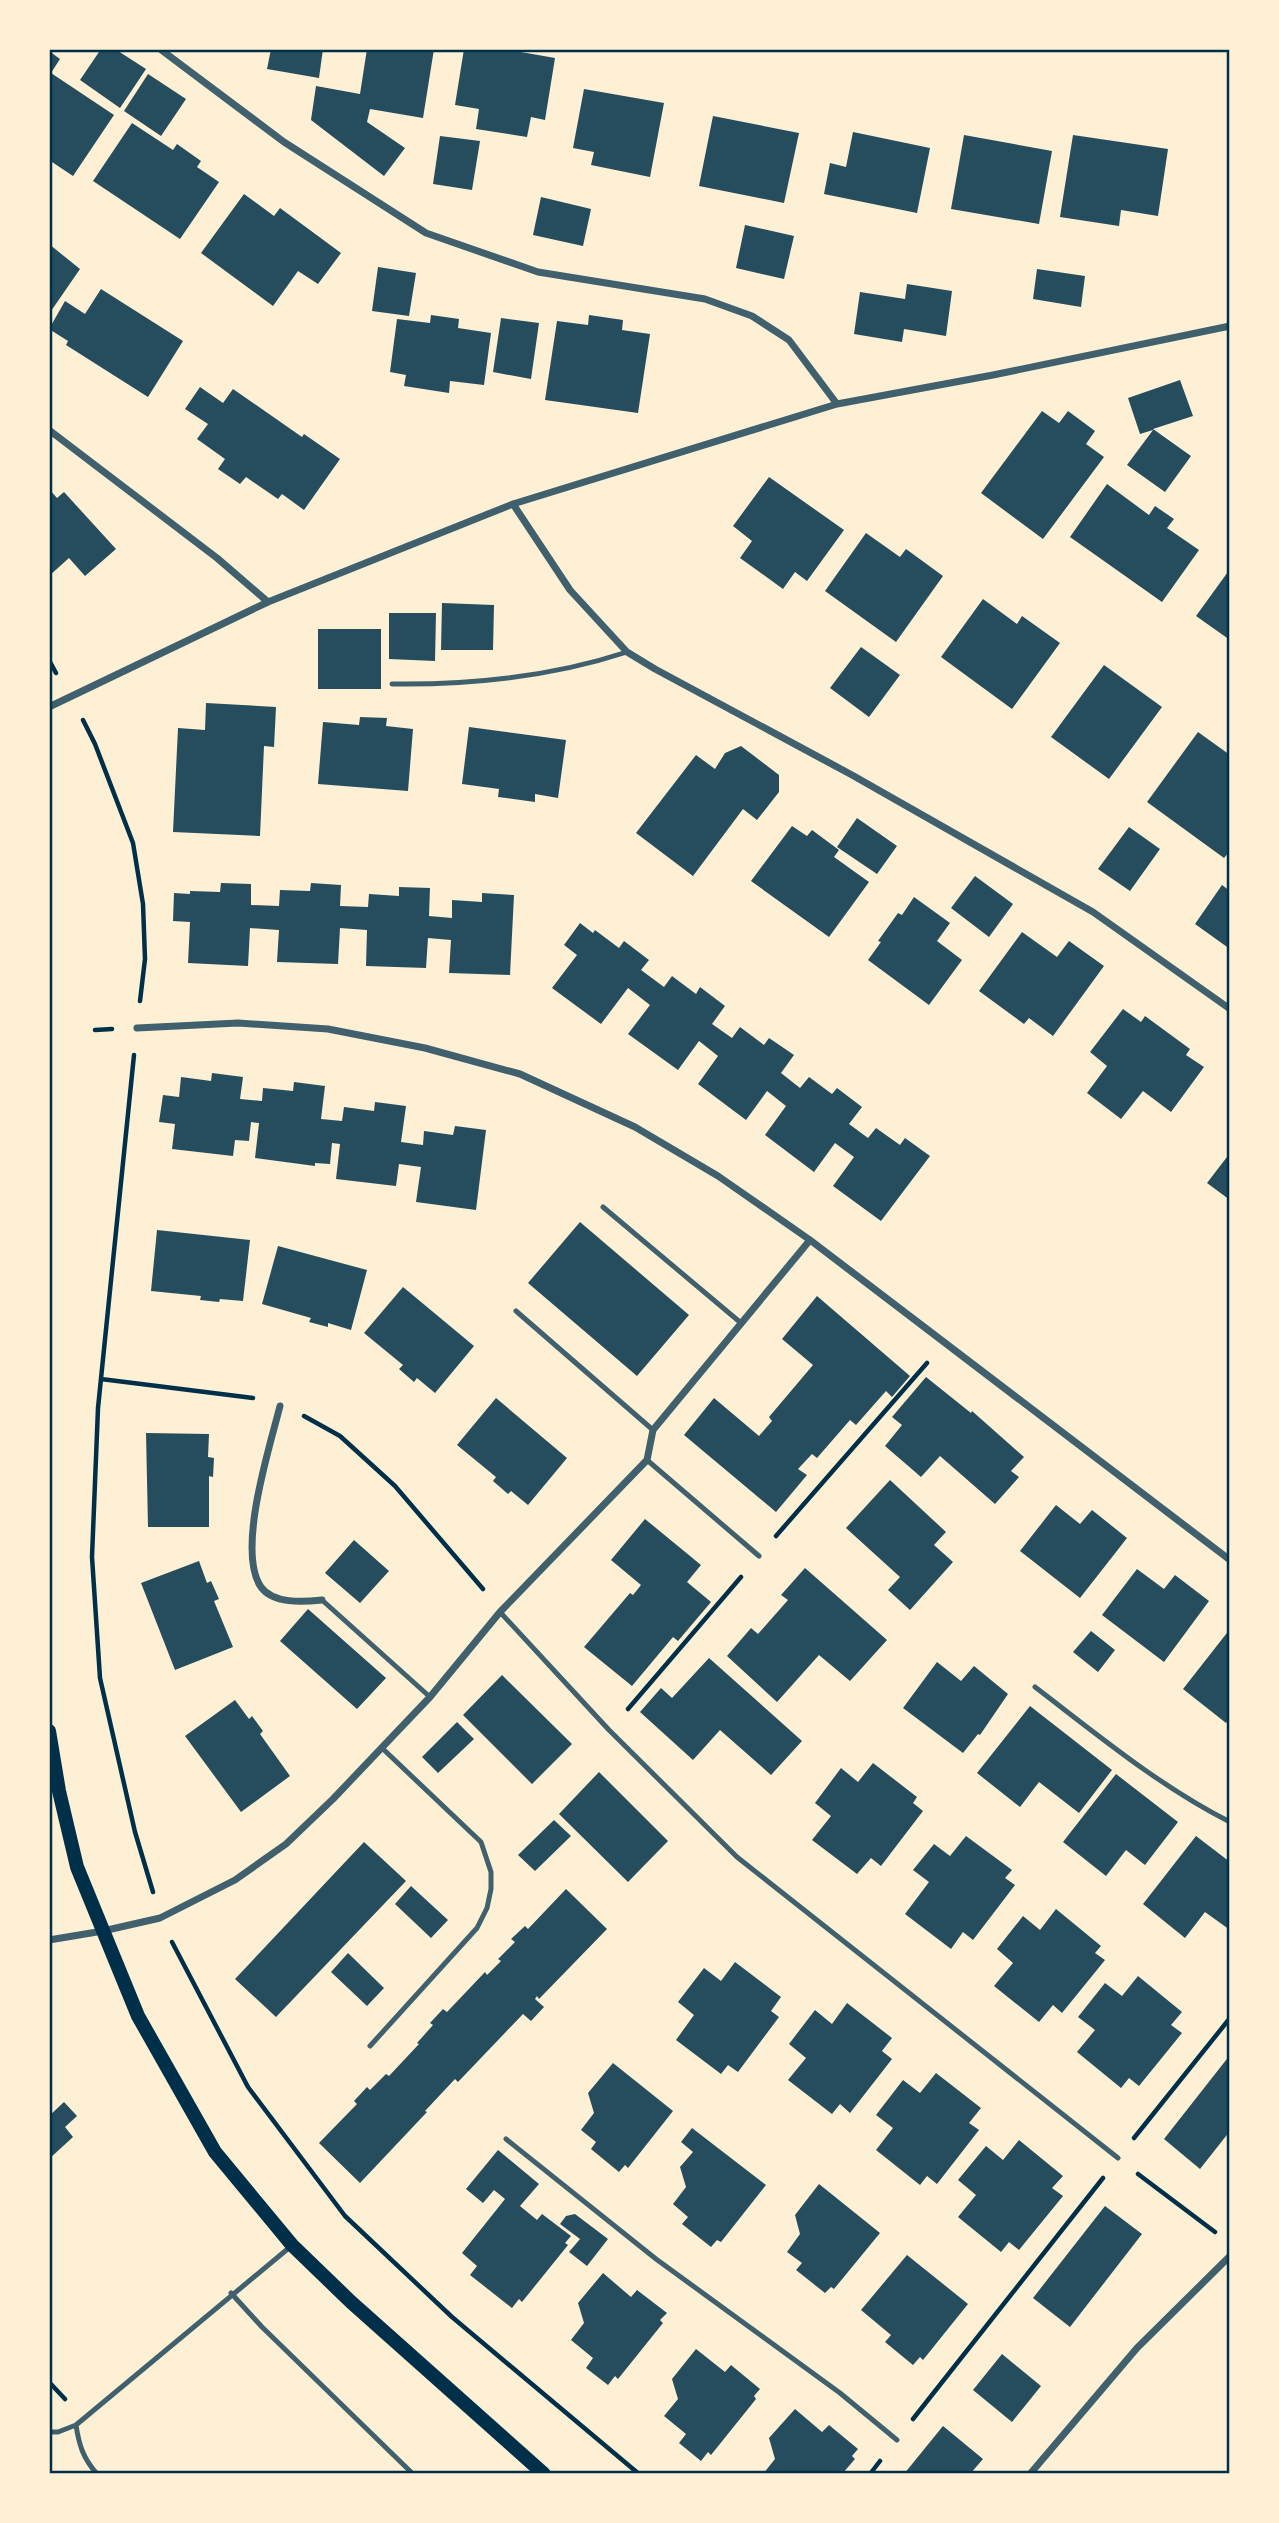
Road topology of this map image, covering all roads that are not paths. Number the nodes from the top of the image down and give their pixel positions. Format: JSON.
{"nodes":[{"id":1,"x":160,"y":49,"type":"edge"},
{"id":2,"x":1230,"y":326,"type":"edge"},
{"id":3,"x":837,"y":404,"type":"junction"},
{"id":4,"x":49,"y":430,"type":"edge"},
{"id":5,"x":513,"y":504,"type":"junction"},
{"id":6,"x":268,"y":602,"type":"junction"},
{"id":7,"x":627,"y":652,"type":"junction"},
{"id":8,"x":392,"y":684,"type":"dead end"},
{"id":9,"x":49,"y":707,"type":"edge"},
{"id":10,"x":1230,"y":1009,"type":"edge"},
{"id":11,"x":137,"y":1028,"type":"road end"},
{"id":12,"x":603,"y":1207,"type":"dead end"},
{"id":13,"x":810,"y":1240,"type":"junction"},
{"id":14,"x":516,"y":1311,"type":"dead end"},
{"id":15,"x":741,"y":1323,"type":"junction"},
{"id":16,"x":281,"y":1406,"type":"road end"},
{"id":17,"x":653,"y":1430,"type":"junction"},
{"id":18,"x":647,"y":1460,"type":"junction"},
{"id":19,"x":759,"y":1556,"type":"dead end"},
{"id":20,"x":1230,"y":1560,"type":"edge"},
{"id":21,"x":322,"y":1600,"type":"joint"},
{"id":22,"x":500,"y":1612,"type":"junction"},
{"id":23,"x":1035,"y":1687,"type":"dead end"},
{"id":24,"x":430,"y":1697,"type":"junction"},
{"id":25,"x":49,"y":1731,"type":"edge"},
{"id":26,"x":382,"y":1748,"type":"junction"},
{"id":27,"x":1230,"y":1822,"type":"edge"},
{"id":28,"x":103,"y":1931,"type":"junction"},
{"id":29,"x":49,"y":1940,"type":"edge"},
{"id":30,"x":370,"y":2046,"type":"dead end"},
{"id":31,"x":506,"y":2139,"type":"dead end"},
{"id":32,"x":1118,"y":2158,"type":"road end"},
{"id":33,"x":292,"y":2245,"type":"junction"},
{"id":34,"x":1230,"y":2256,"type":"edge"},
{"id":35,"x":231,"y":2293,"type":"junction"},
{"id":36,"x":76,"y":2425,"type":"junction"},
{"id":37,"x":49,"y":2432,"type":"edge"},
{"id":38,"x":897,"y":2440,"type":"road end"},
{"id":39,"x":97,"y":2474,"type":"edge"},
{"id":40,"x":413,"y":2474,"type":"edge"},
{"id":41,"x":544,"y":2474,"type":"edge"},
{"id":42,"x":1030,"y":2474,"type":"edge"}],
"edges":[{"from":1,"to":3,"type":"street"},
{"from":2,"to":3,"type":"street"},
{"from":3,"to":5,"type":"street"},
{"from":4,"to":6,"type":"street"},
{"from":5,"to":6,"type":"street"},
{"from":5,"to":7,"type":"street"},
{"from":6,"to":9,"type":"street"},
{"from":7,"to":8,"type":"lane"},
{"from":7,"to":10,"type":"street"},
{"from":11,"to":13,"type":"street"},
{"from":12,"to":15,"type":"lane"},
{"from":13,"to":15,"type":"street"},
{"from":13,"to":20,"type":"street"},
{"from":14,"to":17,"type":"lane"},
{"from":15,"to":17,"type":"street"},
{"from":16,"to":21,"type":"street"},
{"from":17,"to":18,"type":"street"},
{"from":18,"to":19,"type":"lane"},
{"from":18,"to":22,"type":"street"},
{"from":21,"to":24,"type":"lane"},
{"from":22,"to":24,"type":"street"},
{"from":22,"to":32,"type":"lane"},
{"from":23,"to":27,"type":"lane"},
{"from":24,"to":26,"type":"street"},
{"from":25,"to":28,"type":"main road"},
{"from":26,"to":28,"type":"street"},
{"from":26,"to":30,"type":"lane"},
{"from":28,"to":29,"type":"street"},
{"from":28,"to":33,"type":"main road"},
{"from":31,"to":38,"type":"lane"},
{"from":33,"to":35,"type":"lane"},
{"from":33,"to":41,"type":"main road"},
{"from":34,"to":42,"type":"street"},
{"from":35,"to":36,"type":"lane"},
{"from":35,"to":40,"type":"lane"},
{"from":36,"to":37,"type":"lane"},
{"from":36,"to":39,"type":"lane"}]}
